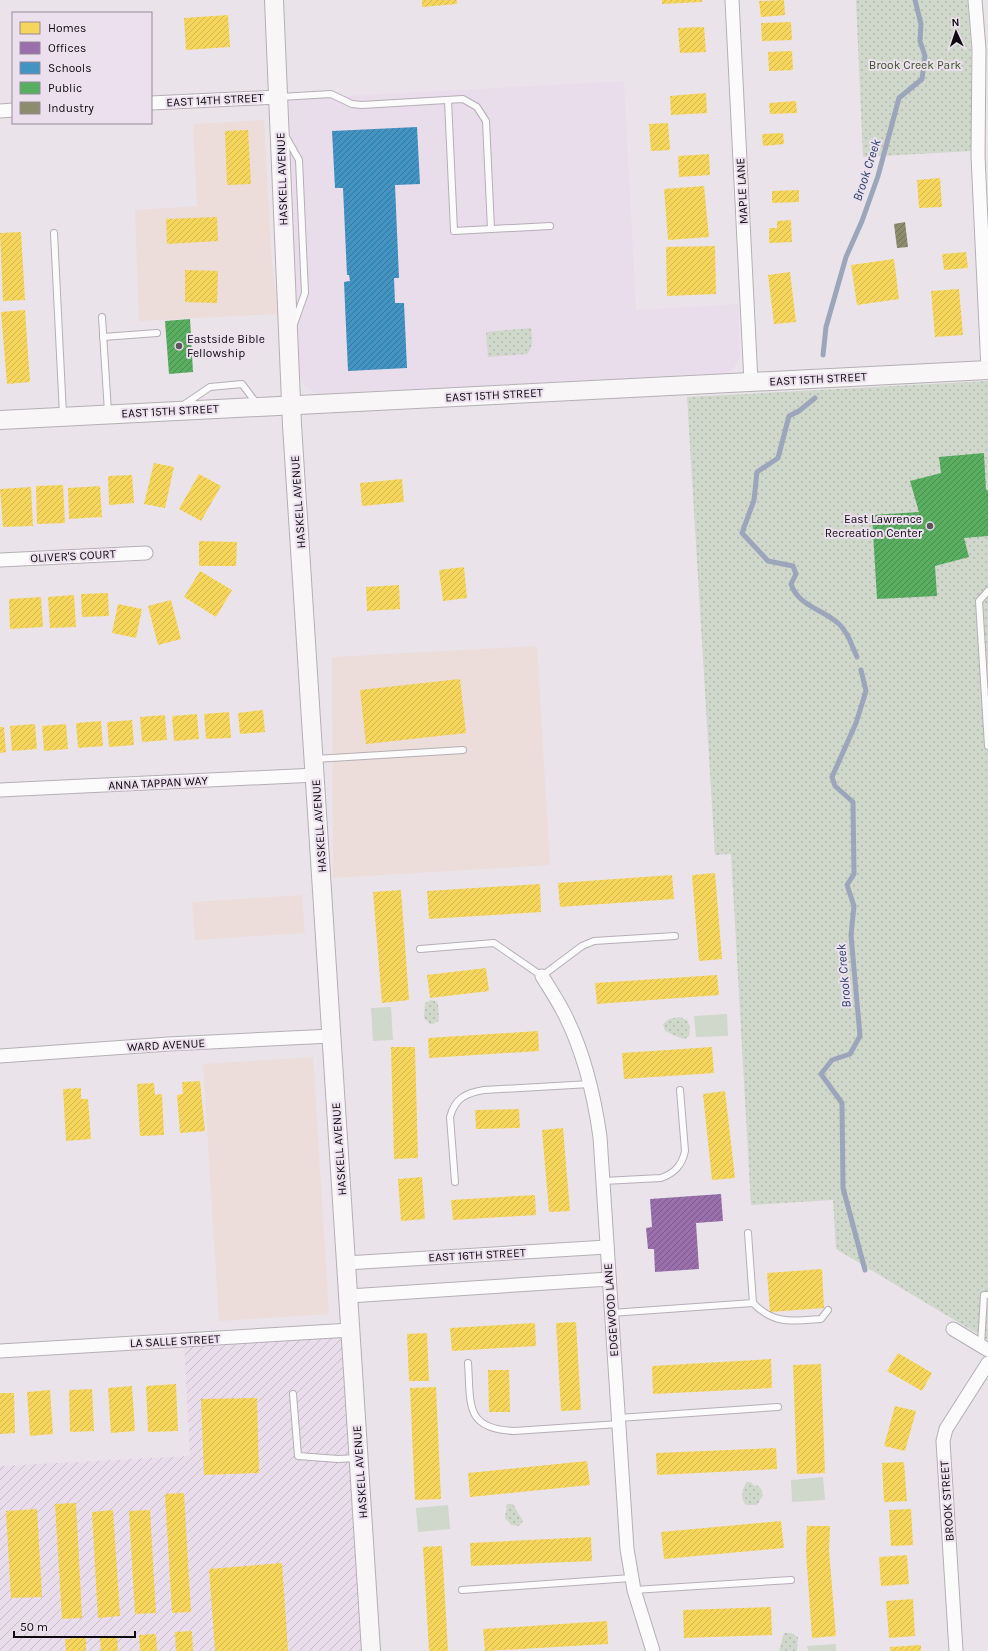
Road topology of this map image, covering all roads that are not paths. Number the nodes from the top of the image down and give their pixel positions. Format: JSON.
{"nodes":[{"id":1,"x":274,"y":0,"type":"edge"},
{"id":2,"x":732,"y":0,"type":"edge"},
{"id":3,"x":975,"y":0,"type":"edge"},
{"id":4,"x":278,"y":97,"type":"junction"},
{"id":5,"x":448,"y":100,"type":"junction"},
{"id":6,"x":152,"y":103,"type":"edge"},
{"id":7,"x":12,"y":110,"type":"edge"},
{"id":8,"x":0,"y":111,"type":"edge"},
{"id":9,"x":550,"y":226,"type":"dead end"},
{"id":10,"x":491,"y":229,"type":"junction"},
{"id":11,"x":54,"y":233,"type":"dead end"},
{"id":12,"x":985,"y":239,"type":"edge"},
{"id":13,"x":102,"y":317,"type":"dead end"},
{"id":14,"x":157,"y":333,"type":"dead end"},
{"id":15,"x":104,"y":337,"type":"junction"},
{"id":16,"x":988,"y":370,"type":"edge"},
{"id":17,"x":751,"y":382,"type":"junction"},
{"id":18,"x":292,"y":405,"type":"junction"},
{"id":19,"x":108,"y":414,"type":"junction"},
{"id":20,"x":64,"y":416,"type":"junction"},
{"id":21,"x":0,"y":420,"type":"edge"},
{"id":22,"x":146,"y":553,"type":"dead end"},
{"id":23,"x":0,"y":560,"type":"edge"},
{"id":24,"x":988,"y":591,"type":"edge"},
{"id":25,"x":988,"y":746,"type":"edge"},
{"id":26,"x":463,"y":750,"type":"dead end"},
{"id":27,"x":315,"y":767,"type":"junction"},
{"id":28,"x":0,"y":790,"type":"edge"},
{"id":29,"x":675,"y":936,"type":"dead end"},
{"id":30,"x":420,"y":949,"type":"dead end"},
{"id":31,"x":542,"y":976,"type":"junction"},
{"id":32,"x":332,"y":1036,"type":"junction"},
{"id":33,"x":0,"y":1056,"type":"edge"},
{"id":34,"x":590,"y":1084,"type":"junction"},
{"id":35,"x":680,"y":1090,"type":"dead end"},
{"id":36,"x":603,"y":1181,"type":"junction"},
{"id":37,"x":455,"y":1182,"type":"dead end"},
{"id":38,"x":748,"y":1233,"type":"dead end"},
{"id":39,"x":607,"y":1247,"type":"junction"},
{"id":40,"x":346,"y":1263,"type":"junction"},
{"id":41,"x":610,"y":1279,"type":"junction"},
{"id":42,"x":988,"y":1295,"type":"edge"},
{"id":43,"x":349,"y":1296,"type":"junction"},
{"id":44,"x":753,"y":1303,"type":"junction"},
{"id":45,"x":828,"y":1310,"type":"dead end"},
{"id":46,"x":611,"y":1313,"type":"junction"},
{"id":47,"x":953,"y":1329,"type":"dead end"},
{"id":48,"x":351,"y":1330,"type":"junction"},
{"id":49,"x":985,"y":1348,"type":"edge"},
{"id":50,"x":0,"y":1351,"type":"edge"},
{"id":51,"x":468,"y":1363,"type":"dead end"},
{"id":52,"x":988,"y":1363,"type":"edge"},
{"id":53,"x":293,"y":1394,"type":"dead end"},
{"id":54,"x":778,"y":1407,"type":"dead end"},
{"id":55,"x":618,"y":1421,"type":"junction"},
{"id":56,"x":359,"y":1458,"type":"junction"},
{"id":57,"x":791,"y":1580,"type":"dead end"},
{"id":58,"x":633,"y":1584,"type":"junction"},
{"id":59,"x":462,"y":1590,"type":"dead end"},
{"id":60,"x":371,"y":1651,"type":"edge"},
{"id":61,"x":653,"y":1651,"type":"edge"},
{"id":62,"x":956,"y":1651,"type":"edge"}],
"edges":[{"from":1,"to":4,"type":"main road","name":"HASKELL AVENUE"},
{"from":2,"to":17,"type":"street","name":"MAPLE LANE"},
{"from":3,"to":12,"type":"street"},
{"from":4,"to":5,"type":"lane"},
{"from":4,"to":6,"type":"street","name":"EAST 14TH STREET"},
{"from":4,"to":18,"type":"main road","name":"HASKELL AVENUE"},
{"from":5,"to":10,"type":"lane"},
{"from":5,"to":10,"type":"lane"},
{"from":7,"to":8,"type":"street"},
{"from":9,"to":10,"type":"lane"},
{"from":11,"to":20,"type":"lane"},
{"from":12,"to":16,"type":"street"},
{"from":13,"to":15,"type":"lane"},
{"from":14,"to":15,"type":"lane"},
{"from":15,"to":19,"type":"lane"},
{"from":16,"to":17,"type":"main road","name":"EAST 15TH STREET"},
{"from":17,"to":18,"type":"main road","name":"EAST 15TH STREET"},
{"from":18,"to":19,"type":"main road","name":"EAST 15TH STREET"},
{"from":18,"to":27,"type":"main road","name":"HASKELL AVENUE"},
{"from":19,"to":20,"type":"main road","name":"EAST 15TH STREET"},
{"from":20,"to":21,"type":"main road","name":"EAST 15TH STREET"},
{"from":22,"to":23,"type":"street","name":"OLIVER'S COURT"},
{"from":24,"to":25,"type":"lane"},
{"from":26,"to":27,"type":"lane"},
{"from":27,"to":28,"type":"street","name":"ANNA TAPPAN WAY"},
{"from":27,"to":32,"type":"main road","name":"HASKELL AVENUE"},
{"from":29,"to":31,"type":"lane"},
{"from":30,"to":31,"type":"lane"},
{"from":31,"to":34,"type":"street","name":"EDGEWOOD LANE"},
{"from":32,"to":33,"type":"street","name":"WARD AVENUE"},
{"from":32,"to":40,"type":"main road","name":"HASKELL AVENUE"},
{"from":34,"to":36,"type":"street","name":"EDGEWOOD LANE"},
{"from":34,"to":37,"type":"lane"},
{"from":35,"to":36,"type":"lane"},
{"from":36,"to":39,"type":"street","name":"EDGEWOOD LANE"},
{"from":38,"to":44,"type":"lane"},
{"from":39,"to":40,"type":"street","name":"EAST 16TH STREET"},
{"from":39,"to":41,"type":"street","name":"EDGEWOOD LANE"},
{"from":40,"to":43,"type":"main road","name":"HASKELL AVENUE"},
{"from":41,"to":43,"type":"street"},
{"from":41,"to":46,"type":"street","name":"EDGEWOOD LANE"},
{"from":42,"to":49,"type":"lane"},
{"from":43,"to":48,"type":"main road","name":"HASKELL AVENUE"},
{"from":44,"to":45,"type":"lane"},
{"from":44,"to":46,"type":"lane"},
{"from":46,"to":55,"type":"street","name":"EDGEWOOD LANE"},
{"from":47,"to":49,"type":"street"},
{"from":48,"to":50,"type":"street","name":"LA SALLE STREET"},
{"from":48,"to":56,"type":"main road","name":"HASKELL AVENUE"},
{"from":51,"to":55,"type":"lane"},
{"from":52,"to":62,"type":"street","name":"BROOK STREET"},
{"from":53,"to":56,"type":"lane"},
{"from":54,"to":55,"type":"lane"},
{"from":55,"to":58,"type":"street","name":"EDGEWOOD LANE"},
{"from":56,"to":60,"type":"main road","name":"HASKELL AVENUE"},
{"from":57,"to":58,"type":"lane"},
{"from":58,"to":59,"type":"lane"},
{"from":58,"to":61,"type":"street","name":"EDGEWOOD LANE"}]}
